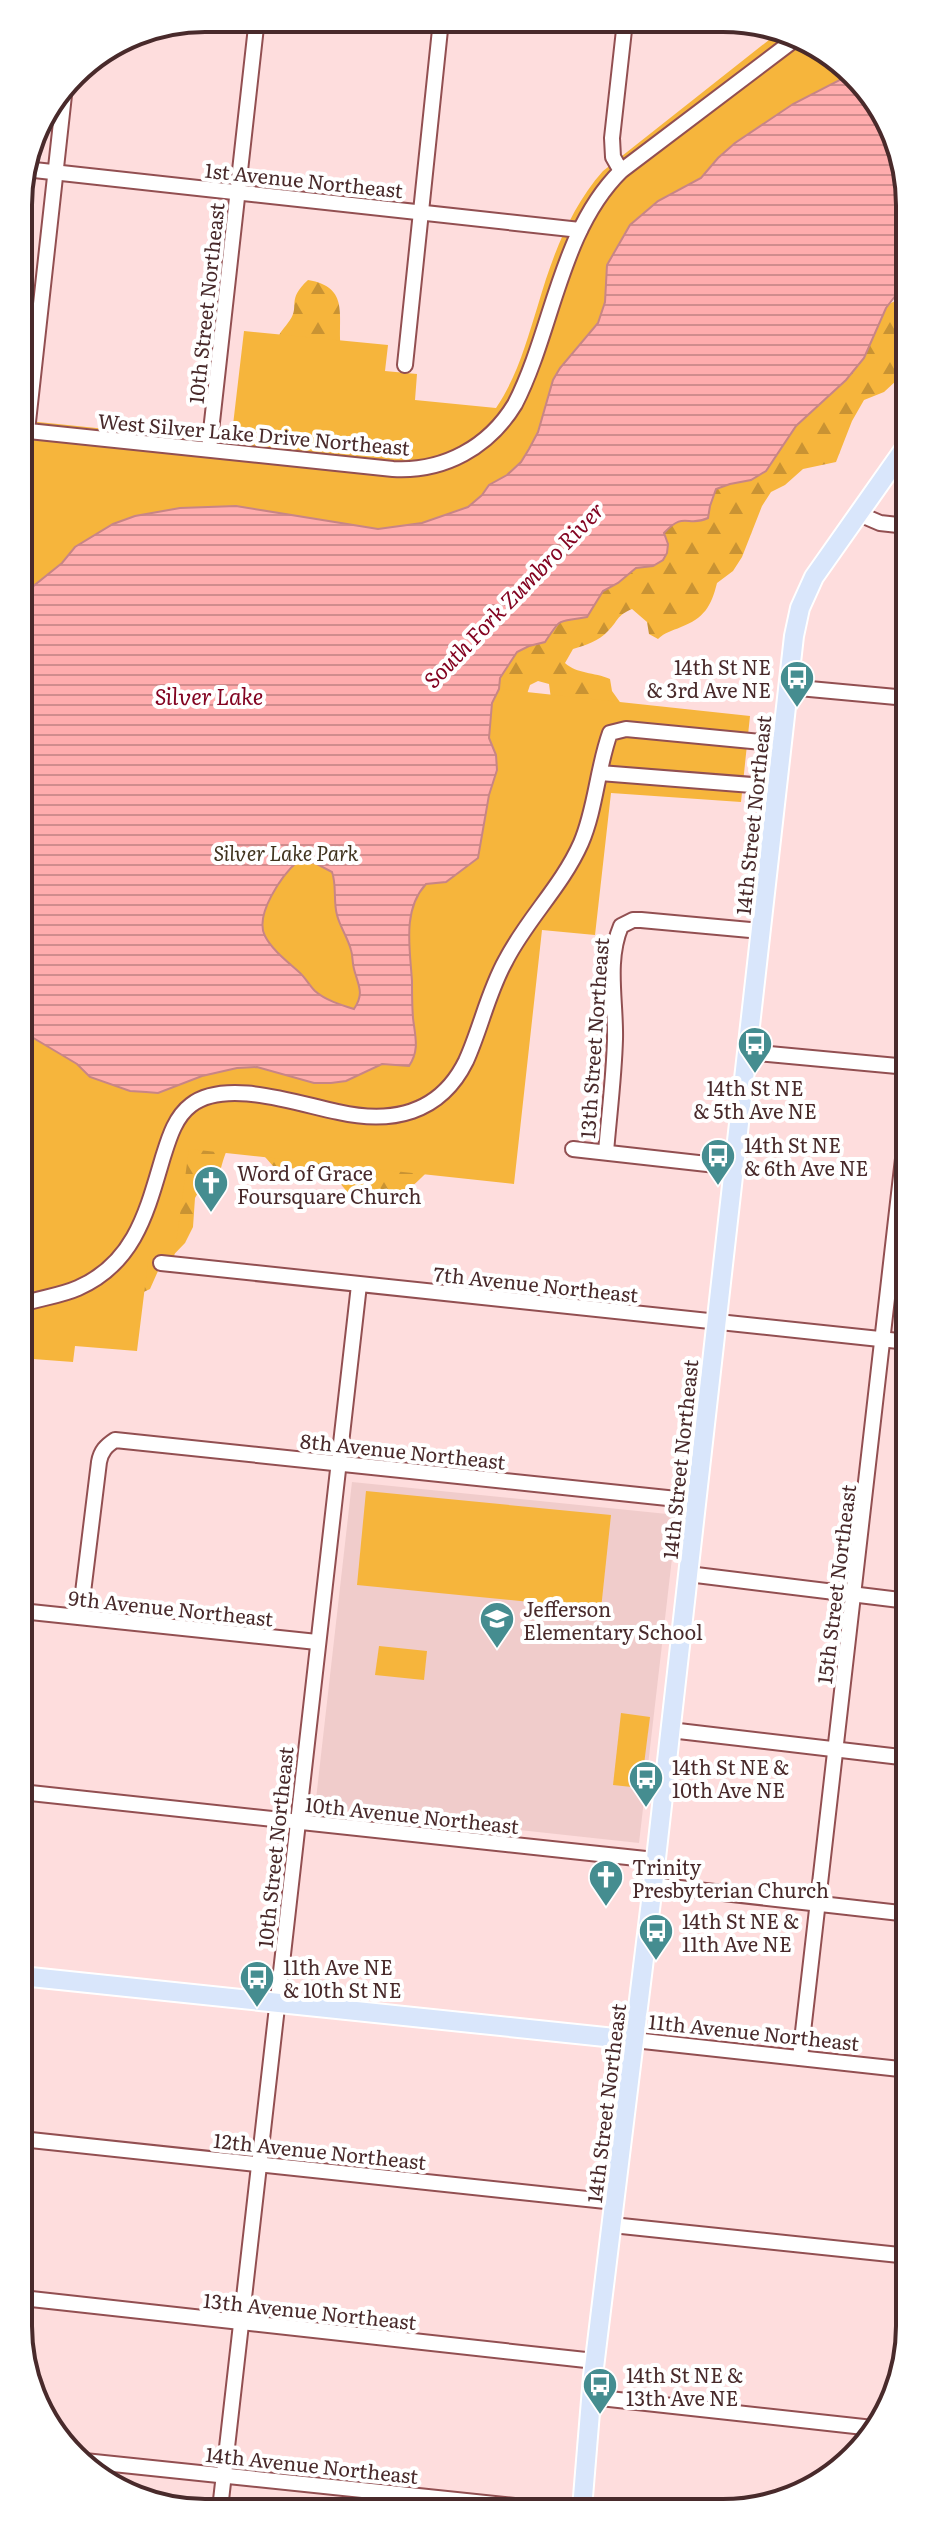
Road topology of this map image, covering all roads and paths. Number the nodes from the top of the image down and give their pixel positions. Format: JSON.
{"nodes":[{"id":1,"x":255,"y":32,"type":"edge"},
{"id":2,"x":440,"y":32,"type":"edge"},
{"id":3,"x":624,"y":32,"type":"edge"},
{"id":4,"x":788,"y":45,"type":"edge"},
{"id":5,"x":63,"y":107,"type":"edge"},
{"id":6,"x":35,"y":170,"type":"edge"},
{"id":7,"x":621,"y":171,"type":"junction"},
{"id":8,"x":56,"y":173,"type":"junction"},
{"id":9,"x":238,"y":192,"type":"junction"},
{"id":10,"x":422,"y":212,"type":"junction"},
{"id":11,"x":580,"y":230,"type":"junction"},
{"id":12,"x":32,"y":360,"type":"edge"},
{"id":13,"x":405,"y":365,"type":"dead end"},
{"id":14,"x":32,"y":431,"type":"edge"},
{"id":15,"x":209,"y":449,"type":"junction"},
{"id":16,"x":896,"y":461,"type":"edge"},
{"id":17,"x":859,"y":514,"type":"junction"},
{"id":18,"x":896,"y":525,"type":"edge"},
{"id":19,"x":788,"y":687,"type":"junction"},
{"id":20,"x":896,"y":697,"type":"edge"},
{"id":21,"x":783,"y":744,"type":"junction"},
{"id":22,"x":600,"y":773,"type":"junction"},
{"id":23,"x":778,"y":787,"type":"junction"},
{"id":24,"x":761,"y":931,"type":"junction"},
{"id":25,"x":747,"y":1052,"type":"junction"},
{"id":26,"x":896,"y":1066,"type":"edge"},
{"id":27,"x":573,"y":1149,"type":"dead end"},
{"id":28,"x":606,"y":1152,"type":"junction"},
{"id":29,"x":734,"y":1167,"type":"junction"},
{"id":30,"x":896,"y":1228,"type":"edge"},
{"id":31,"x":161,"y":1263,"type":"dead end"},
{"id":32,"x":359,"y":1285,"type":"junction"},
{"id":33,"x":32,"y":1301,"type":"edge"},
{"id":34,"x":716,"y":1322,"type":"junction"},
{"id":35,"x":884,"y":1340,"type":"junction"},
{"id":36,"x":896,"y":1341,"type":"edge"},
{"id":37,"x":339,"y":1463,"type":"junction"},
{"id":38,"x":696,"y":1501,"type":"junction"},
{"id":39,"x":688,"y":1574,"type":"junction"},
{"id":40,"x":854,"y":1595,"type":"junction"},
{"id":41,"x":896,"y":1600,"type":"edge"},
{"id":42,"x":32,"y":1612,"type":"edge"},
{"id":43,"x":80,"y":1617,"type":"junction"},
{"id":44,"x":317,"y":1642,"type":"junction"},
{"id":45,"x":670,"y":1730,"type":"junction"},
{"id":46,"x":835,"y":1749,"type":"junction"},
{"id":47,"x":896,"y":1756,"type":"edge"},
{"id":48,"x":32,"y":1793,"type":"edge"},
{"id":49,"x":297,"y":1822,"type":"junction"},
{"id":50,"x":655,"y":1860,"type":"junction"},
{"id":51,"x":653,"y":1885,"type":"junction"},
{"id":52,"x":818,"y":1904,"type":"junction"},
{"id":53,"x":896,"y":1913,"type":"edge"},
{"id":54,"x":32,"y":1977,"type":"edge"},
{"id":55,"x":277,"y":2001,"type":"junction"},
{"id":56,"x":634,"y":2040,"type":"junction"},
{"id":57,"x":800,"y":2058,"type":"junction"},
{"id":58,"x":896,"y":2069,"type":"edge"},
{"id":59,"x":32,"y":2140,"type":"edge"},
{"id":60,"x":259,"y":2164,"type":"junction"},
{"id":61,"x":615,"y":2202,"type":"junction"},
{"id":62,"x":612,"y":2225,"type":"junction"},
{"id":63,"x":896,"y":2255,"type":"edge"},
{"id":64,"x":32,"y":2299,"type":"edge"},
{"id":65,"x":242,"y":2323,"type":"junction"},
{"id":66,"x":595,"y":2361,"type":"junction"},
{"id":67,"x":591,"y":2397,"type":"junction"},
{"id":68,"x":863,"y":2427,"type":"edge"},
{"id":69,"x":99,"y":2462,"type":"edge"},
{"id":70,"x":224,"y":2475,"type":"junction"},
{"id":71,"x":390,"y":2493,"type":"junction"},
{"id":72,"x":221,"y":2499,"type":"edge"},
{"id":73,"x":389,"y":2499,"type":"edge"},
{"id":74,"x":448,"y":2499,"type":"edge"},
{"id":75,"x":583,"y":2499,"type":"edge"}],
"edges":[{"from":1,"to":9,"type":"street","name":"10th Street Northeast"},
{"from":2,"to":10,"type":"street"},
{"from":3,"to":7,"type":"street"},
{"from":4,"to":7,"type":"street","name":"West Silver Lake Drive Northeast"},
{"from":5,"to":8,"type":"street"},
{"from":6,"to":8,"type":"street","name":"1st Avenue Northeast"},
{"from":7,"to":11,"type":"street","name":"West Silver Lake Drive Northeast"},
{"from":8,"to":9,"type":"street","name":"1st Avenue Northeast"},
{"from":8,"to":12,"type":"street"},
{"from":9,"to":10,"type":"street","name":"1st Avenue Northeast"},
{"from":9,"to":15,"type":"street","name":"10th Street Northeast"},
{"from":10,"to":11,"type":"street","name":"1st Avenue Northeast"},
{"from":10,"to":13,"type":"street"},
{"from":11,"to":15,"type":"street","name":"West Silver Lake Drive Northeast"},
{"from":14,"to":15,"type":"street","name":"West Silver Lake Drive Northeast"},
{"from":16,"to":17,"type":"main road","name":"14th Street Northeast"},
{"from":17,"to":18,"type":"street"},
{"from":17,"to":19,"type":"main road","name":"14th Street Northeast"},
{"from":19,"to":20,"type":"street"},
{"from":19,"to":21,"type":"main road","name":"14th Street Northeast"},
{"from":21,"to":22,"type":"street"},
{"from":21,"to":23,"type":"main road","name":"14th Street Northeast"},
{"from":22,"to":23,"type":"street"},
{"from":22,"to":33,"type":"street"},
{"from":23,"to":24,"type":"main road","name":"14th Street Northeast"},
{"from":24,"to":25,"type":"main road","name":"14th Street Northeast"},
{"from":24,"to":28,"type":"street","name":"13th Street Northeast"},
{"from":25,"to":26,"type":"street"},
{"from":25,"to":29,"type":"main road","name":"14th Street Northeast"},
{"from":27,"to":28,"type":"street"},
{"from":28,"to":29,"type":"street"},
{"from":29,"to":34,"type":"main road","name":"14th Street Northeast"},
{"from":30,"to":35,"type":"street","name":"15th Street Northeast"},
{"from":31,"to":32,"type":"street","name":"7th Avenue Northeast"},
{"from":32,"to":34,"type":"street","name":"7th Avenue Northeast"},
{"from":32,"to":37,"type":"street","name":"10th Street Northeast"},
{"from":34,"to":35,"type":"street","name":"7th Avenue Northeast"},
{"from":34,"to":38,"type":"main road","name":"14th Street Northeast"},
{"from":35,"to":36,"type":"street","name":"7th Avenue Northeast"},
{"from":35,"to":40,"type":"street","name":"15th Street Northeast"},
{"from":37,"to":38,"type":"street","name":"8th Avenue Northeast"},
{"from":37,"to":43,"type":"street","name":"8th Avenue Northeast"},
{"from":37,"to":44,"type":"street","name":"10th Street Northeast"},
{"from":38,"to":39,"type":"main road","name":"14th Street Northeast"},
{"from":39,"to":40,"type":"street"},
{"from":39,"to":45,"type":"main road","name":"14th Street Northeast"},
{"from":40,"to":41,"type":"street"},
{"from":40,"to":46,"type":"street","name":"15th Street Northeast"},
{"from":42,"to":43,"type":"street","name":"9th Avenue Northeast"},
{"from":43,"to":44,"type":"street","name":"9th Avenue Northeast"},
{"from":44,"to":49,"type":"street","name":"10th Street Northeast"},
{"from":45,"to":46,"type":"street"},
{"from":45,"to":50,"type":"main road","name":"14th Street Northeast"},
{"from":46,"to":47,"type":"street"},
{"from":46,"to":52,"type":"street","name":"15th Street Northeast"},
{"from":48,"to":49,"type":"street","name":"10th Avenue Northeast"},
{"from":49,"to":50,"type":"street","name":"10th Avenue Northeast"},
{"from":49,"to":55,"type":"street","name":"10th Street Northeast"},
{"from":50,"to":51,"type":"main road","name":"14th Street Northeast"},
{"from":51,"to":52,"type":"street"},
{"from":51,"to":56,"type":"main road","name":"14th Street Northeast"},
{"from":52,"to":53,"type":"street"},
{"from":52,"to":57,"type":"street","name":"15th Street Northeast"},
{"from":54,"to":55,"type":"main road","name":"11th Avenue Northeast"},
{"from":55,"to":56,"type":"main road","name":"11th Avenue Northeast"},
{"from":55,"to":60,"type":"street","name":"10th Street Northeast"},
{"from":56,"to":57,"type":"street","name":"11th Avenue Northeast"},
{"from":56,"to":61,"type":"main road","name":"14th Street Northeast"},
{"from":57,"to":58,"type":"street","name":"11th Avenue Northeast"},
{"from":59,"to":60,"type":"street","name":"12th Avenue Northeast"},
{"from":60,"to":61,"type":"street","name":"12th Avenue Northeast"},
{"from":60,"to":65,"type":"street","name":"10th Street Northeast"},
{"from":61,"to":62,"type":"main road","name":"14th Street Northeast"},
{"from":62,"to":63,"type":"street"},
{"from":62,"to":66,"type":"main road","name":"14th Street Northeast"},
{"from":64,"to":65,"type":"street","name":"13th Avenue Northeast"},
{"from":65,"to":66,"type":"street","name":"13th Avenue Northeast"},
{"from":65,"to":70,"type":"street","name":"10th Street Northeast"},
{"from":66,"to":67,"type":"main road","name":"14th Street Northeast"},
{"from":67,"to":68,"type":"street"},
{"from":67,"to":75,"type":"main road","name":"14th Street Northeast"},
{"from":69,"to":70,"type":"street","name":"14th Avenue Northeast"},
{"from":70,"to":71,"type":"street","name":"14th Avenue Northeast"},
{"from":70,"to":72,"type":"street","name":"10th Street Northeast"},
{"from":71,"to":73,"type":"street"},
{"from":71,"to":74,"type":"street","name":"14th Avenue Northeast"}]}
